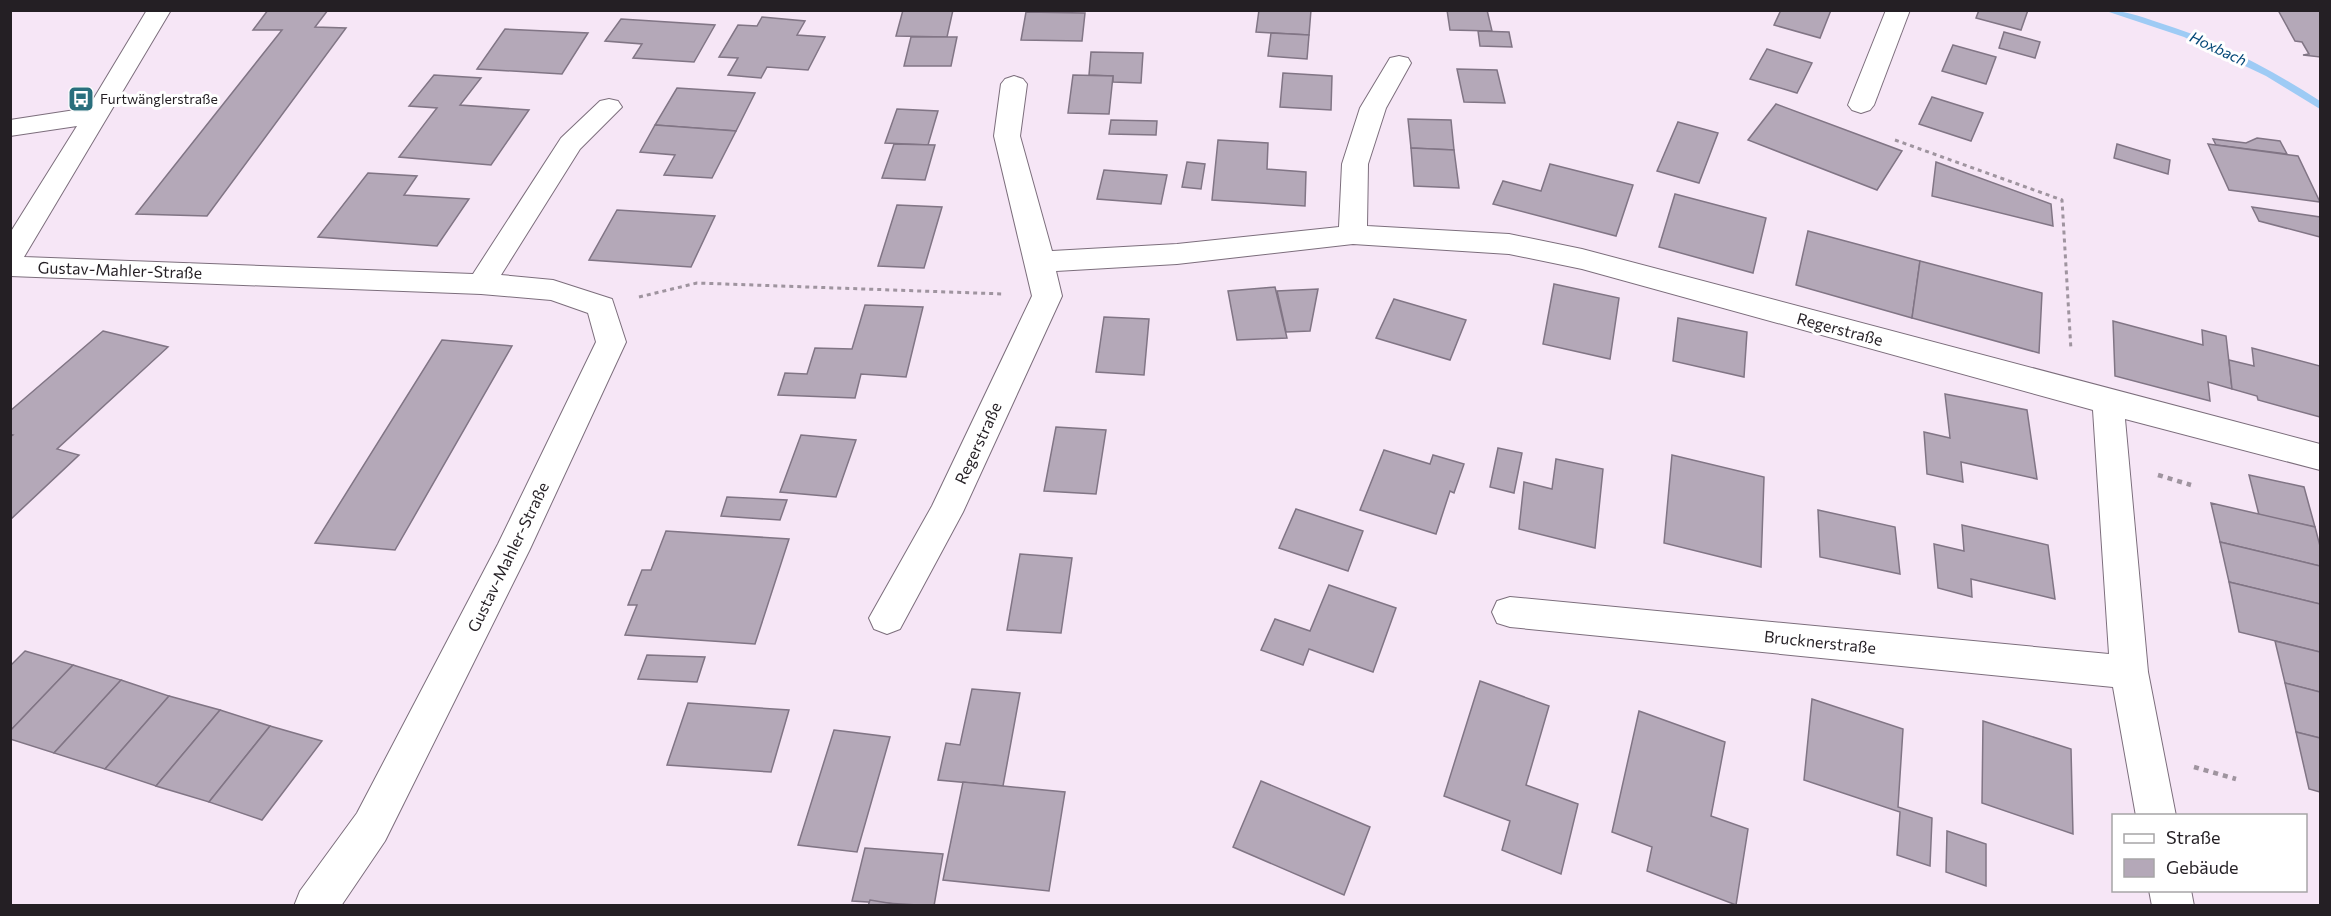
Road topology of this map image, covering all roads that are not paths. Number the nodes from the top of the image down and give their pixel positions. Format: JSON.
{"nodes":[{"id":1,"x":159,"y":10,"type":"edge"},
{"id":2,"x":1898,"y":10,"type":"edge"},
{"id":3,"x":1399,"y":63,"type":"dead end"},
{"id":4,"x":1014,"y":84,"type":"dead end"},
{"id":5,"x":1861,"y":105,"type":"dead end"},
{"id":6,"x":609,"y":107,"type":"dead end"},
{"id":7,"x":94,"y":115,"type":"junction"},
{"id":8,"x":10,"y":128,"type":"edge"},
{"id":9,"x":1353,"y":235,"type":"junction"},
{"id":10,"x":10,"y":256,"type":"edge"},
{"id":11,"x":1040,"y":262,"type":"junction"},
{"id":12,"x":10,"y":266,"type":"edge"},
{"id":13,"x":480,"y":284,"type":"junction"},
{"id":14,"x":2108,"y":402,"type":"junction"},
{"id":15,"x":2320,"y":457,"type":"edge"},
{"id":16,"x":1510,"y":612,"type":"dead end"},
{"id":17,"x":887,"y":618,"type":"dead end"},
{"id":18,"x":2129,"y":672,"type":"junction"},
{"id":19,"x":2156,"y":814,"type":"edge"},
{"id":20,"x":315,"y":906,"type":"edge"}],
"edges":[{"from":1,"to":7,"type":"street"},
{"from":2,"to":5,"type":"street"},
{"from":3,"to":9,"type":"street"},
{"from":4,"to":11,"type":"street"},
{"from":6,"to":13,"type":"street"},
{"from":7,"to":8,"type":"street"},
{"from":7,"to":10,"type":"street"},
{"from":9,"to":11,"type":"street","name":"Regerstraße"},
{"from":9,"to":14,"type":"street","name":"Regerstraße"},
{"from":11,"to":17,"type":"street","name":"Regerstraße"},
{"from":12,"to":13,"type":"street","name":"Gustav-Mahler-Straße"},
{"from":13,"to":20,"type":"street","name":"Gustav-Mahler-Straße"},
{"from":14,"to":15,"type":"street","name":"Regerstraße"},
{"from":14,"to":18,"type":"street"},
{"from":16,"to":18,"type":"street","name":"Brucknerstraße"},
{"from":18,"to":19,"type":"street"}]}
